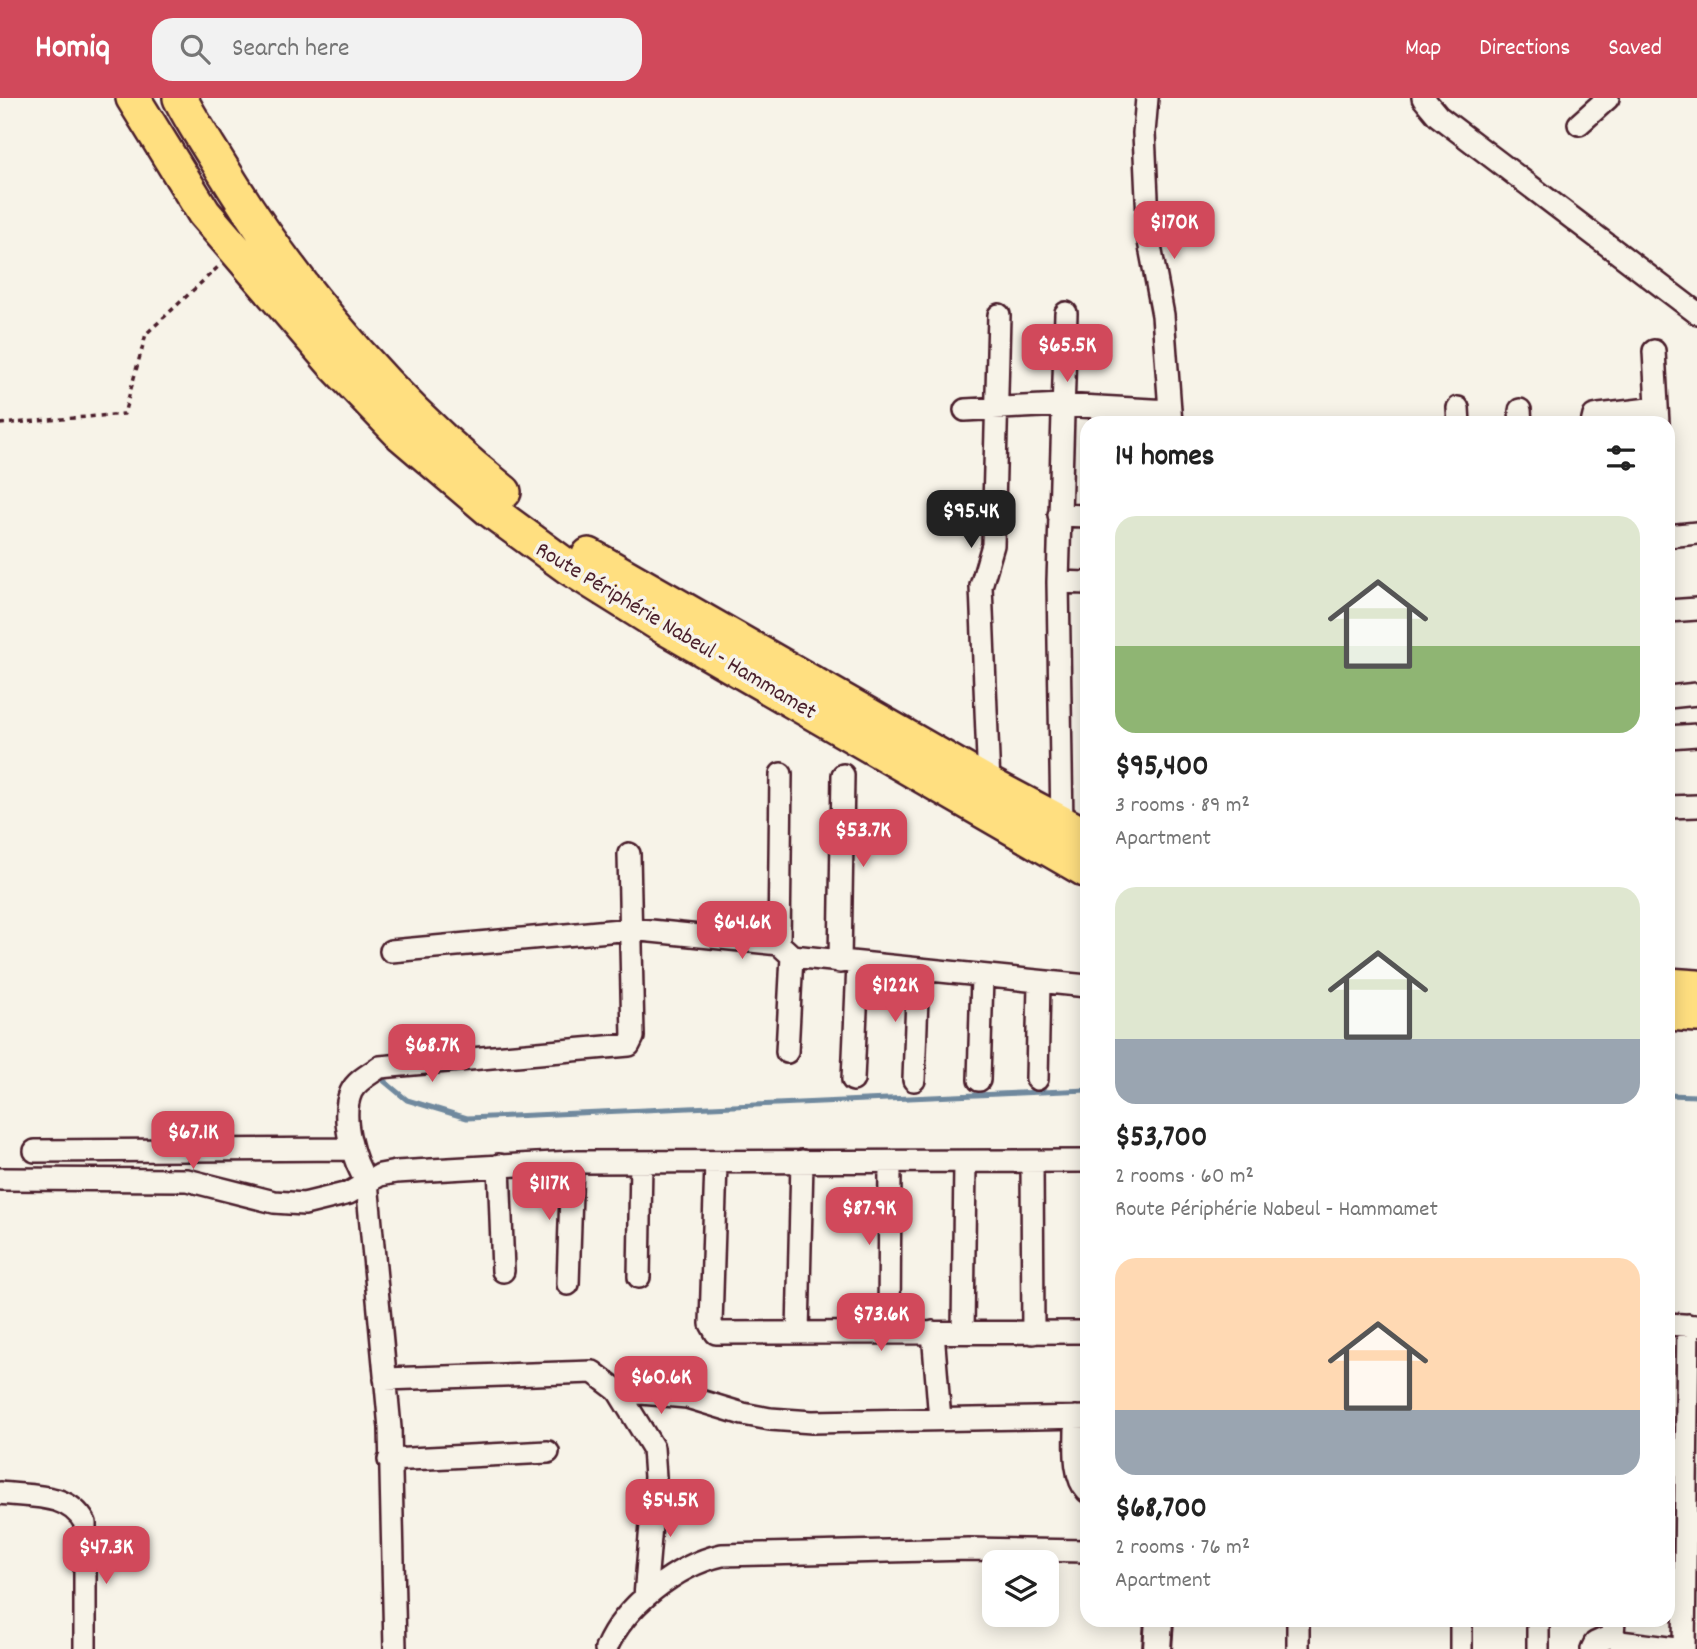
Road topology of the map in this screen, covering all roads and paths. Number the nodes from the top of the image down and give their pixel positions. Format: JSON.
{"nodes":[{"id":1,"x":133,"y":98,"type":"edge"},
{"id":2,"x":180,"y":98,"type":"edge"},
{"id":3,"x":1147,"y":98,"type":"edge"},
{"id":4,"x":1423,"y":98,"type":"edge"},
{"id":5,"x":1608,"y":98,"type":"edge"},
{"id":6,"x":1578,"y":124,"type":"dead end"},
{"id":7,"x":238,"y":249,"type":"junction"},
{"id":8,"x":1066,"y":313,"type":"dead end"},
{"id":9,"x":1697,"y":313,"type":"edge"},
{"id":10,"x":999,"y":314,"type":"dead end"},
{"id":11,"x":1654,"y":351,"type":"dead end"},
{"id":12,"x":1062,"y":405,"type":"junction"},
{"id":13,"x":994,"y":406,"type":"junction"},
{"id":14,"x":965,"y":410,"type":"dead end"},
{"id":15,"x":1162,"y":416,"type":"edge"},
{"id":16,"x":1171,"y":416,"type":"edge"},
{"id":17,"x":1594,"y":416,"type":"edge"},
{"id":18,"x":1658,"y":416,"type":"edge"},
{"id":19,"x":0,"y":424,"type":"edge"},
{"id":20,"x":1059,"y":515,"type":"junction"},
{"id":21,"x":1080,"y":516,"type":"edge"},
{"id":22,"x":1697,"y":533,"type":"edge"},
{"id":23,"x":1675,"y":535,"type":"edge"},
{"id":24,"x":1058,"y":582,"type":"junction"},
{"id":25,"x":1080,"y":583,"type":"edge"},
{"id":26,"x":1697,"y":609,"type":"edge"},
{"id":27,"x":1675,"y":611,"type":"edge"},
{"id":28,"x":1697,"y":694,"type":"edge"},
{"id":29,"x":1675,"y":696,"type":"edge"},
{"id":30,"x":1697,"y":735,"type":"edge"},
{"id":31,"x":1675,"y":737,"type":"edge"},
{"id":32,"x":780,"y":774,"type":"dead end"},
{"id":33,"x":843,"y":775,"type":"dead end"},
{"id":34,"x":989,"y":784,"type":"junction"},
{"id":35,"x":1697,"y":806,"type":"edge"},
{"id":36,"x":1675,"y":807,"type":"edge"},
{"id":37,"x":1074,"y":831,"type":"edge"},
{"id":38,"x":629,"y":854,"type":"dead end"},
{"id":39,"x":1080,"y":868,"type":"edge"},
{"id":40,"x":631,"y":929,"type":"junction"},
{"id":41,"x":785,"y":950,"type":"junction"},
{"id":42,"x":391,"y":951,"type":"dead end"},
{"id":43,"x":849,"y":963,"type":"junction"},
{"id":44,"x":918,"y":970,"type":"junction"},
{"id":45,"x":982,"y":977,"type":"junction"},
{"id":46,"x":1039,"y":983,"type":"junction"},
{"id":47,"x":1675,"y":985,"type":"edge"},
{"id":48,"x":1080,"y":986,"type":"edge"},
{"id":49,"x":1697,"y":987,"type":"edge"},
{"id":50,"x":1675,"y":1013,"type":"edge"},
{"id":51,"x":1697,"y":1015,"type":"edge"},
{"id":52,"x":787,"y":1052,"type":"dead end"},
{"id":53,"x":1037,"y":1079,"type":"dead end"},
{"id":54,"x":853,"y":1080,"type":"dead end"},
{"id":55,"x":914,"y":1080,"type":"dead end"},
{"id":56,"x":979,"y":1080,"type":"dead end"},
{"id":57,"x":351,"y":1149,"type":"junction"},
{"id":58,"x":35,"y":1150,"type":"dead end"},
{"id":59,"x":802,"y":1161,"type":"junction"},
{"id":60,"x":1080,"y":1161,"type":"edge"},
{"id":61,"x":572,"y":1162,"type":"junction"},
{"id":62,"x":641,"y":1162,"type":"junction"},
{"id":63,"x":965,"y":1162,"type":"junction"},
{"id":64,"x":1032,"y":1162,"type":"junction"},
{"id":65,"x":716,"y":1163,"type":"junction"},
{"id":66,"x":890,"y":1163,"type":"junction"},
{"id":67,"x":499,"y":1165,"type":"junction"},
{"id":68,"x":0,"y":1179,"type":"edge"},
{"id":69,"x":367,"y":1182,"type":"junction"},
{"id":70,"x":503,"y":1272,"type":"dead end"},
{"id":71,"x":639,"y":1277,"type":"dead end"},
{"id":72,"x":568,"y":1284,"type":"dead end"},
{"id":73,"x":1684,"y":1325,"type":"edge"},
{"id":74,"x":888,"y":1332,"type":"junction"},
{"id":75,"x":933,"y":1332,"type":"junction"},
{"id":76,"x":962,"y":1332,"type":"junction"},
{"id":77,"x":1080,"y":1332,"type":"edge"},
{"id":78,"x":799,"y":1333,"type":"junction"},
{"id":79,"x":1033,"y":1333,"type":"junction"},
{"id":80,"x":384,"y":1379,"type":"junction"},
{"id":81,"x":1692,"y":1389,"type":"edge"},
{"id":82,"x":618,"y":1391,"type":"junction"},
{"id":83,"x":1080,"y":1417,"type":"edge"},
{"id":84,"x":940,"y":1420,"type":"junction"},
{"id":85,"x":1080,"y":1437,"type":"edge"},
{"id":86,"x":1692,"y":1450,"type":"edge"},
{"id":87,"x":548,"y":1452,"type":"dead end"},
{"id":88,"x":389,"y":1460,"type":"junction"},
{"id":89,"x":1080,"y":1480,"type":"edge"},
{"id":90,"x":0,"y":1493,"type":"edge"},
{"id":91,"x":1080,"y":1550,"type":"edge"},
{"id":92,"x":1691,"y":1588,"type":"edge"},
{"id":93,"x":645,"y":1597,"type":"junction"},
{"id":94,"x":1159,"y":1627,"type":"edge"},
{"id":95,"x":1298,"y":1627,"type":"edge"},
{"id":96,"x":1461,"y":1627,"type":"edge"},
{"id":97,"x":1538,"y":1627,"type":"edge"},
{"id":98,"x":1613,"y":1628,"type":"edge"},
{"id":99,"x":85,"y":1649,"type":"edge"},
{"id":100,"x":394,"y":1649,"type":"edge"},
{"id":101,"x":606,"y":1649,"type":"edge"},
{"id":102,"x":1157,"y":1649,"type":"edge"},
{"id":103,"x":1298,"y":1649,"type":"edge"},
{"id":104,"x":1461,"y":1649,"type":"edge"},
{"id":105,"x":1538,"y":1649,"type":"edge"},
{"id":106,"x":1592,"y":1649,"type":"edge"},
{"id":107,"x":1676,"y":1649,"type":"edge"},
{"id":108,"x":1684,"y":1649,"type":"edge"}],
"edges":[{"from":1,"to":7,"type":"highway","name":"Route Périphérie Nabeul - Hammamet"},
{"from":2,"to":34,"type":"highway","name":"Route Périphérie Nabeul - Hammamet"},
{"from":3,"to":16,"type":"street"},
{"from":4,"to":9,"type":"street"},
{"from":5,"to":6,"type":"street"},
{"from":7,"to":19,"type":"path"},
{"from":7,"to":39,"type":"highway","name":"Route Périphérie Nabeul - Hammamet"},
{"from":8,"to":12,"type":"street"},
{"from":10,"to":13,"type":"street"},
{"from":11,"to":18,"type":"street"},
{"from":12,"to":13,"type":"street"},
{"from":12,"to":15,"type":"street"},
{"from":12,"to":20,"type":"street"},
{"from":13,"to":14,"type":"street"},
{"from":13,"to":34,"type":"street"},
{"from":17,"to":18,"type":"street"},
{"from":20,"to":21,"type":"street"},
{"from":20,"to":24,"type":"street"},
{"from":22,"to":23,"type":"street"},
{"from":24,"to":25,"type":"street"},
{"from":24,"to":37,"type":"street"},
{"from":26,"to":27,"type":"street"},
{"from":28,"to":29,"type":"street"},
{"from":30,"to":31,"type":"street"},
{"from":32,"to":41,"type":"street"},
{"from":33,"to":43,"type":"street"},
{"from":34,"to":37,"type":"highway","name":"Route Périphérie Nabeul - Hammamet"},
{"from":35,"to":36,"type":"street"},
{"from":38,"to":40,"type":"street"},
{"from":40,"to":41,"type":"street"},
{"from":40,"to":42,"type":"street"},
{"from":40,"to":57,"type":"street"},
{"from":41,"to":43,"type":"street"},
{"from":41,"to":52,"type":"street"},
{"from":43,"to":44,"type":"street"},
{"from":43,"to":54,"type":"street"},
{"from":44,"to":45,"type":"street"},
{"from":44,"to":55,"type":"street"},
{"from":45,"to":46,"type":"street"},
{"from":45,"to":56,"type":"street"},
{"from":46,"to":48,"type":"street"},
{"from":46,"to":53,"type":"street"},
{"from":47,"to":49,"type":"highway"},
{"from":50,"to":51,"type":"highway"},
{"from":57,"to":58,"type":"street"},
{"from":57,"to":69,"type":"street"},
{"from":59,"to":65,"type":"street"},
{"from":59,"to":66,"type":"street"},
{"from":59,"to":78,"type":"street"},
{"from":60,"to":64,"type":"street"},
{"from":61,"to":62,"type":"street"},
{"from":61,"to":67,"type":"street"},
{"from":61,"to":72,"type":"street"},
{"from":62,"to":65,"type":"street"},
{"from":62,"to":71,"type":"street"},
{"from":63,"to":64,"type":"street"},
{"from":63,"to":66,"type":"street"},
{"from":63,"to":76,"type":"street"},
{"from":64,"to":79,"type":"street"},
{"from":65,"to":78,"type":"street"},
{"from":66,"to":74,"type":"street"},
{"from":67,"to":69,"type":"street"},
{"from":67,"to":70,"type":"street"},
{"from":68,"to":69,"type":"street"},
{"from":69,"to":80,"type":"street"},
{"from":73,"to":81,"type":"street"},
{"from":74,"to":75,"type":"street"},
{"from":74,"to":78,"type":"street"},
{"from":75,"to":76,"type":"street"},
{"from":75,"to":84,"type":"street"},
{"from":76,"to":79,"type":"street"},
{"from":77,"to":79,"type":"street"},
{"from":80,"to":82,"type":"street"},
{"from":80,"to":88,"type":"street"},
{"from":81,"to":86,"type":"street"},
{"from":82,"to":84,"type":"street"},
{"from":82,"to":93,"type":"street"},
{"from":83,"to":84,"type":"street"},
{"from":85,"to":89,"type":"street"},
{"from":86,"to":92,"type":"street"},
{"from":87,"to":88,"type":"street"},
{"from":88,"to":100,"type":"street"},
{"from":90,"to":99,"type":"street"},
{"from":91,"to":93,"type":"street"},
{"from":92,"to":108,"type":"street"},
{"from":93,"to":101,"type":"street"},
{"from":94,"to":102,"type":"street"},
{"from":95,"to":103,"type":"street"},
{"from":96,"to":104,"type":"street"},
{"from":97,"to":105,"type":"street"},
{"from":98,"to":106,"type":"street"},
{"from":98,"to":107,"type":"street"}]}
